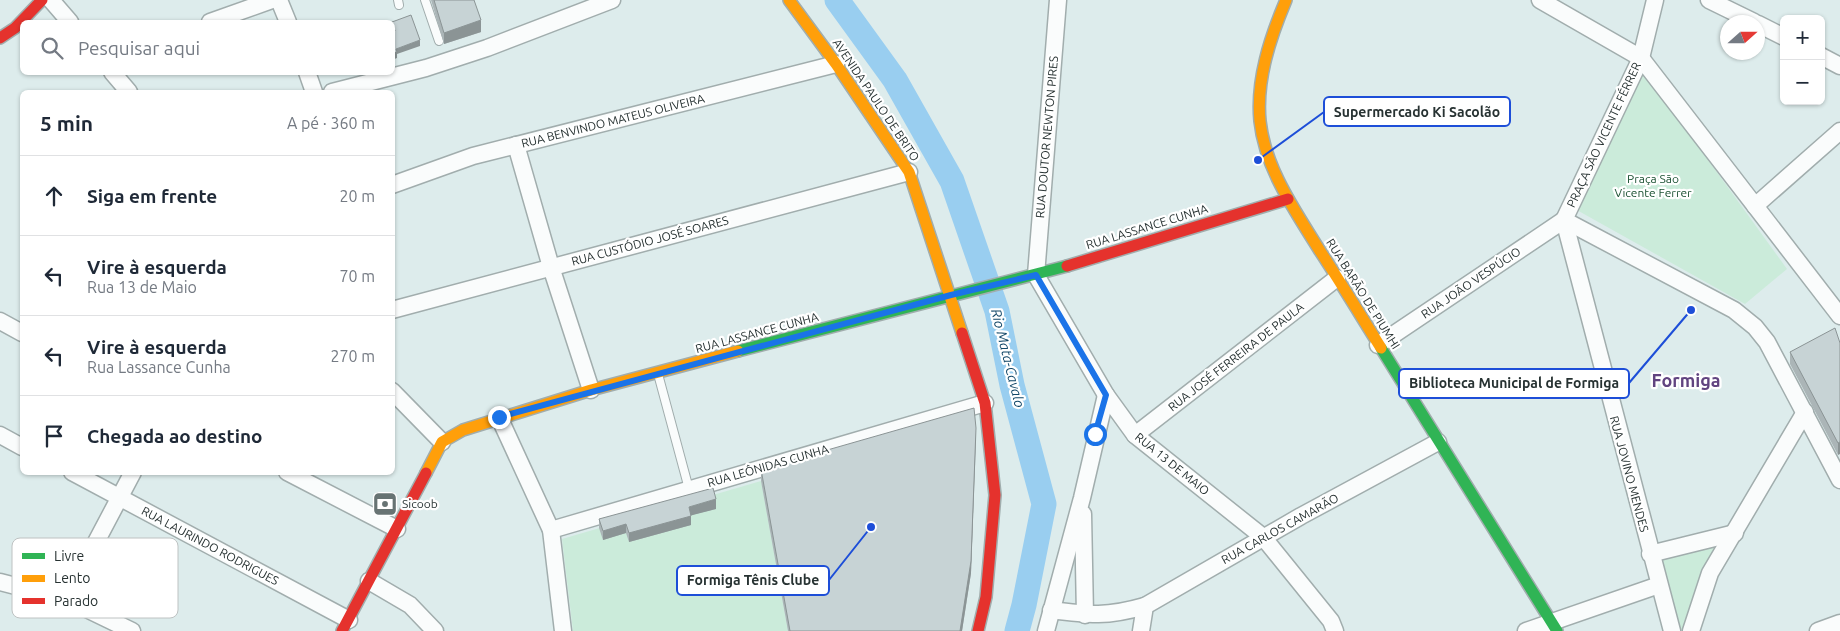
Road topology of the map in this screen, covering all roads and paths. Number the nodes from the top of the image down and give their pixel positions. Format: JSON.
{"nodes":[{"id":1,"x":42,"y":0,"type":"edge"},
{"id":2,"x":51,"y":0,"type":"edge"},
{"id":3,"x":272,"y":0,"type":"edge"},
{"id":4,"x":279,"y":0,"type":"edge"},
{"id":5,"x":425,"y":0,"type":"edge"},
{"id":6,"x":612,"y":0,"type":"edge"},
{"id":7,"x":789,"y":0,"type":"edge"},
{"id":8,"x":1058,"y":0,"type":"edge"},
{"id":9,"x":1286,"y":0,"type":"edge"},
{"id":10,"x":1540,"y":0,"type":"edge"},
{"id":11,"x":1655,"y":0,"type":"edge"},
{"id":12,"x":1709,"y":0,"type":"edge"},
{"id":13,"x":1740,"y":15,"type":"edge"},
{"id":14,"x":23,"y":20,"type":"edge"},
{"id":15,"x":68,"y":20,"type":"edge"},
{"id":16,"x":216,"y":20,"type":"edge"},
{"id":17,"x":287,"y":20,"type":"edge"},
{"id":18,"x":20,"y":23,"type":"edge"},
{"id":19,"x":1765,"y":28,"type":"edge"},
{"id":20,"x":1780,"y":35,"type":"edge"},
{"id":21,"x":0,"y":38,"type":"edge"},
{"id":22,"x":439,"y":40,"type":"dead end"},
{"id":23,"x":1641,"y":58,"type":"junction"},
{"id":24,"x":1825,"y":58,"type":"edge"},
{"id":25,"x":836,"y":64,"type":"junction"},
{"id":26,"x":1840,"y":66,"type":"edge"},
{"id":27,"x":115,"y":75,"type":"edge"},
{"id":28,"x":308,"y":75,"type":"edge"},
{"id":29,"x":127,"y":90,"type":"edge"},
{"id":30,"x":313,"y":90,"type":"edge"},
{"id":31,"x":340,"y":90,"type":"edge"},
{"id":32,"x":1840,"y":131,"type":"edge"},
{"id":33,"x":516,"y":145,"type":"junction"},
{"id":34,"x":909,"y":172,"type":"junction"},
{"id":35,"x":395,"y":184,"type":"edge"},
{"id":36,"x":1288,"y":199,"type":"junction"},
{"id":37,"x":1755,"y":206,"type":"junction"},
{"id":38,"x":1564,"y":220,"type":"junction"},
{"id":39,"x":551,"y":268,"type":"junction"},
{"id":40,"x":1036,"y":275,"type":"junction"},
{"id":41,"x":1336,"y":278,"type":"junction"},
{"id":42,"x":951,"y":295,"type":"junction"},
{"id":43,"x":395,"y":309,"type":"edge"},
{"id":44,"x":1840,"y":316,"type":"edge"},
{"id":45,"x":0,"y":321,"type":"edge"},
{"id":46,"x":20,"y":332,"type":"edge"},
{"id":47,"x":1378,"y":345,"type":"junction"},
{"id":48,"x":658,"y":374,"type":"junction"},
{"id":49,"x":591,"y":390,"type":"junction"},
{"id":50,"x":395,"y":394,"type":"edge"},
{"id":51,"x":1106,"y":395,"type":"junction"},
{"id":52,"x":985,"y":403,"type":"junction"},
{"id":53,"x":1805,"y":412,"type":"junction"},
{"id":54,"x":499,"y":417,"type":"junction"},
{"id":55,"x":0,"y":435,"type":"edge"},
{"id":56,"x":1135,"y":435,"type":"junction"},
{"id":57,"x":442,"y":442,"type":"junction"},
{"id":58,"x":1438,"y":442,"type":"junction"},
{"id":59,"x":20,"y":446,"type":"edge"},
{"id":60,"x":1836,"y":462,"type":"edge"},
{"id":61,"x":78,"y":475,"type":"edge"},
{"id":62,"x":132,"y":475,"type":"edge"},
{"id":63,"x":293,"y":475,"type":"edge"},
{"id":64,"x":1840,"y":480,"type":"edge"},
{"id":65,"x":689,"y":489,"type":"junction"},
{"id":66,"x":120,"y":498,"type":"junction"},
{"id":67,"x":1082,"y":498,"type":"junction"},
{"id":68,"x":397,"y":529,"type":"junction"},
{"id":69,"x":551,"y":530,"type":"junction"},
{"id":70,"x":1735,"y":533,"type":"junction"},
{"id":71,"x":1263,"y":537,"type":"junction"},
{"id":72,"x":99,"y":538,"type":"edge"},
{"id":73,"x":1650,"y":554,"type":"junction"},
{"id":74,"x":369,"y":581,"type":"junction"},
{"id":75,"x":1659,"y":585,"type":"junction"},
{"id":76,"x":1145,"y":606,"type":"junction"},
{"id":77,"x":1051,"y":610,"type":"junction"},
{"id":78,"x":1085,"y":615,"type":"junction"},
{"id":79,"x":105,"y":618,"type":"edge"},
{"id":80,"x":1840,"y":623,"type":"edge"},
{"id":81,"x":345,"y":625,"type":"edge"},
{"id":82,"x":1554,"y":627,"type":"edge"},
{"id":83,"x":132,"y":631,"type":"edge"},
{"id":84,"x":435,"y":631,"type":"edge"},
{"id":85,"x":564,"y":631,"type":"edge"},
{"id":86,"x":978,"y":631,"type":"edge"},
{"id":87,"x":1046,"y":631,"type":"edge"},
{"id":88,"x":1141,"y":631,"type":"edge"},
{"id":89,"x":1335,"y":631,"type":"edge"},
{"id":90,"x":1526,"y":631,"type":"edge"},
{"id":91,"x":1672,"y":631,"type":"edge"},
{"id":92,"x":1692,"y":631,"type":"edge"},
{"id":93,"x":1818,"y":631,"type":"edge"}],
"edges":[{"from":1,"to":14,"type":"street"},
{"from":2,"to":15,"type":"street"},
{"from":3,"to":16,"type":"street"},
{"from":4,"to":17,"type":"street"},
{"from":5,"to":22,"type":"lane"},
{"from":6,"to":31,"type":"street"},
{"from":7,"to":25,"type":"street","name":"AVENIDA PAULO DE BRITO"},
{"from":8,"to":40,"type":"street","name":"RUA DOUTOR NEWTON PIRES"},
{"from":9,"to":36,"type":"street","name":"RUA BARÃO DE PIUMHI"},
{"from":10,"to":23,"type":"street"},
{"from":11,"to":23,"type":"street"},
{"from":12,"to":13,"type":"street"},
{"from":18,"to":21,"type":"street"},
{"from":19,"to":20,"type":"street"},
{"from":23,"to":37,"type":"street","name":"PRAÇA SÃO VICENTE FÉRRER"},
{"from":23,"to":38,"type":"street","name":"PRAÇA SÃO VICENTE FÉRRER"},
{"from":24,"to":26,"type":"street"},
{"from":25,"to":33,"type":"street","name":"RUA BENVINDO MATEUS OLIVEIRA"},
{"from":25,"to":34,"type":"street","name":"AVENIDA PAULO DE BRITO"},
{"from":27,"to":29,"type":"street"},
{"from":28,"to":30,"type":"street"},
{"from":32,"to":37,"type":"street"},
{"from":33,"to":35,"type":"street","name":"RUA BENVINDO MATEUS OLIVEIRA"},
{"from":33,"to":39,"type":"street"},
{"from":34,"to":39,"type":"street","name":"RUA CUSTÓDIO JOSÉ SOARES"},
{"from":34,"to":42,"type":"street","name":"AVENIDA PAULO DE BRITO"},
{"from":36,"to":40,"type":"street","name":"RUA LASSANCE CUNHA"},
{"from":36,"to":41,"type":"street","name":"RUA BARÃO DE PIUMHI"},
{"from":37,"to":44,"type":"street","name":"PRAÇA SÃO VICENTE FÉRRER"},
{"from":38,"to":47,"type":"street","name":"RUA JOÃO VESPÚCIO"},
{"from":38,"to":53,"type":"street","name":"PRAÇA SÃO VICENTE FÉRRER"},
{"from":38,"to":73,"type":"street","name":"RUA JOVINO MENDES"},
{"from":39,"to":43,"type":"street","name":"RUA CUSTÓDIO JOSÉ SOARES"},
{"from":39,"to":49,"type":"street"},
{"from":40,"to":42,"type":"street","name":"RUA LASSANCE CUNHA"},
{"from":40,"to":51,"type":"street","name":"RUA 13 DE MAIO"},
{"from":41,"to":47,"type":"street","name":"RUA BARÃO DE PIUMHI"},
{"from":41,"to":56,"type":"street","name":"RUA JOSÉ FERREIRA DE PAULA"},
{"from":42,"to":48,"type":"street","name":"RUA LASSANCE CUNHA"},
{"from":42,"to":52,"type":"street","name":"AVENIDA PAULO DE BRITO"},
{"from":45,"to":46,"type":"street"},
{"from":47,"to":58,"type":"street","name":"RUA BARÃO DE PIUMHI"},
{"from":48,"to":49,"type":"street","name":"RUA LASSANCE CUNHA"},
{"from":48,"to":65,"type":"lane"},
{"from":49,"to":54,"type":"street","name":"RUA LASSANCE CUNHA"},
{"from":50,"to":57,"type":"street"},
{"from":51,"to":56,"type":"street","name":"RUA 13 DE MAIO"},
{"from":51,"to":67,"type":"street"},
{"from":52,"to":65,"type":"street","name":"RUA LEÔNIDAS CUNHA"},
{"from":52,"to":86,"type":"street","name":"AVENIDA PAULO DE BRITO"},
{"from":53,"to":60,"type":"street","name":"PRAÇA SÃO VICENTE FÉRRER"},
{"from":53,"to":70,"type":"street"},
{"from":54,"to":57,"type":"street","name":"RUA LASSANCE CUNHA"},
{"from":54,"to":69,"type":"street"},
{"from":55,"to":59,"type":"street"},
{"from":56,"to":71,"type":"street","name":"RUA 13 DE MAIO"},
{"from":57,"to":68,"type":"street"},
{"from":58,"to":71,"type":"street","name":"RUA CARLOS CAMARÃO"},
{"from":58,"to":82,"type":"street","name":"RUA BARÃO DE PIUMHI"},
{"from":60,"to":64,"type":"street","name":"PRAÇA SÃO VICENTE FÉRRER"},
{"from":61,"to":66,"type":"street","name":"RUA LAURINDO RODRIGUES"},
{"from":62,"to":66,"type":"street"},
{"from":63,"to":68,"type":"street"},
{"from":65,"to":69,"type":"street","name":"RUA LEÔNIDAS CUNHA"},
{"from":66,"to":72,"type":"street"},
{"from":66,"to":81,"type":"street","name":"RUA LAURINDO RODRIGUES"},
{"from":67,"to":77,"type":"street"},
{"from":67,"to":78,"type":"street"},
{"from":68,"to":74,"type":"street"},
{"from":69,"to":85,"type":"street"},
{"from":70,"to":73,"type":"street"},
{"from":70,"to":92,"type":"street"},
{"from":71,"to":76,"type":"street","name":"RUA CARLOS CAMARÃO"},
{"from":71,"to":89,"type":"street","name":"RUA 13 DE MAIO"},
{"from":73,"to":75,"type":"street","name":"RUA JOVINO MENDES"},
{"from":74,"to":81,"type":"street"},
{"from":74,"to":84,"type":"street"},
{"from":75,"to":82,"type":"street"},
{"from":75,"to":91,"type":"street","name":"RUA JOVINO MENDES"},
{"from":76,"to":78,"type":"street","name":"RUA CARLOS CAMARÃO"},
{"from":76,"to":88,"type":"street"},
{"from":77,"to":78,"type":"street","name":"RUA CARLOS CAMARÃO"},
{"from":77,"to":87,"type":"street"},
{"from":79,"to":83,"type":"street"},
{"from":80,"to":93,"type":"street"},
{"from":82,"to":90,"type":"street"}]}
